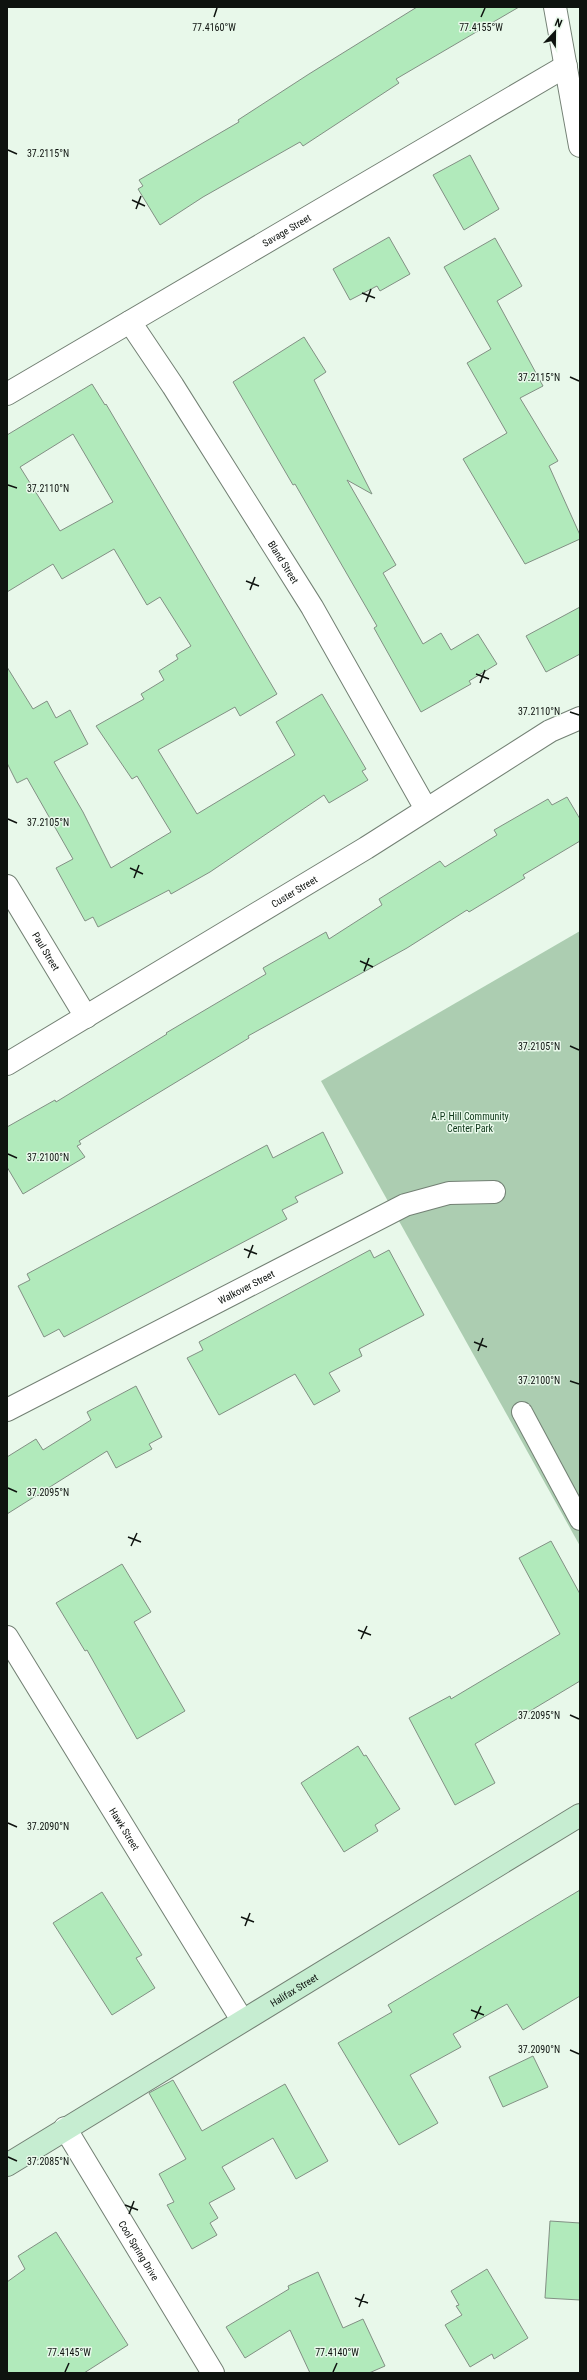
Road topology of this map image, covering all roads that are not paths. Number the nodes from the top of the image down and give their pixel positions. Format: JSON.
{"nodes":[{"id":1,"x":555,"y":7,"type":"edge"},
{"id":2,"x":566,"y":66,"type":"junction"},
{"id":3,"x":580,"y":146,"type":"edge"},
{"id":4,"x":130,"y":322,"type":"junction"},
{"id":5,"x":7,"y":394,"type":"edge"},
{"id":6,"x":580,"y":718,"type":"edge"},
{"id":7,"x":426,"y":809,"type":"junction"},
{"id":8,"x":7,"y":886,"type":"edge"},
{"id":9,"x":86,"y":1016,"type":"junction"},
{"id":10,"x":7,"y":1064,"type":"edge"},
{"id":11,"x":494,"y":1192,"type":"dead end"},
{"id":12,"x":7,"y":1410,"type":"edge"},
{"id":13,"x":522,"y":1412,"type":"dead end"},
{"id":14,"x":580,"y":1520,"type":"edge"},
{"id":15,"x":7,"y":1637,"type":"edge"},
{"id":16,"x":580,"y":1815,"type":"edge"},
{"id":17,"x":242,"y":2020,"type":"junction"},
{"id":18,"x":65,"y":2128,"type":"junction"},
{"id":19,"x":7,"y":2165,"type":"edge"},
{"id":20,"x":213,"y":2373,"type":"edge"}],
"edges":[{"from":1,"to":2,"type":"street"},
{"from":2,"to":3,"type":"street"},
{"from":2,"to":4,"type":"street","name":"Savage Street"},
{"from":4,"to":5,"type":"street","name":"Savage Street"},
{"from":4,"to":7,"type":"street","name":"Bland Street"},
{"from":6,"to":7,"type":"street","name":"Custer Street"},
{"from":7,"to":9,"type":"street","name":"Custer Street"},
{"from":8,"to":9,"type":"street","name":"Paul Street"},
{"from":9,"to":10,"type":"street","name":"Custer Street"},
{"from":11,"to":12,"type":"street","name":"Walkover Street"},
{"from":13,"to":14,"type":"lane"},
{"from":15,"to":17,"type":"street","name":"Hawk Street"},
{"from":16,"to":17,"type":"main road","name":"Halifax Street"},
{"from":17,"to":18,"type":"main road","name":"Halifax Street"},
{"from":18,"to":19,"type":"main road","name":"Halifax Street"},
{"from":18,"to":20,"type":"street","name":"Cool Spring Drive"}]}
